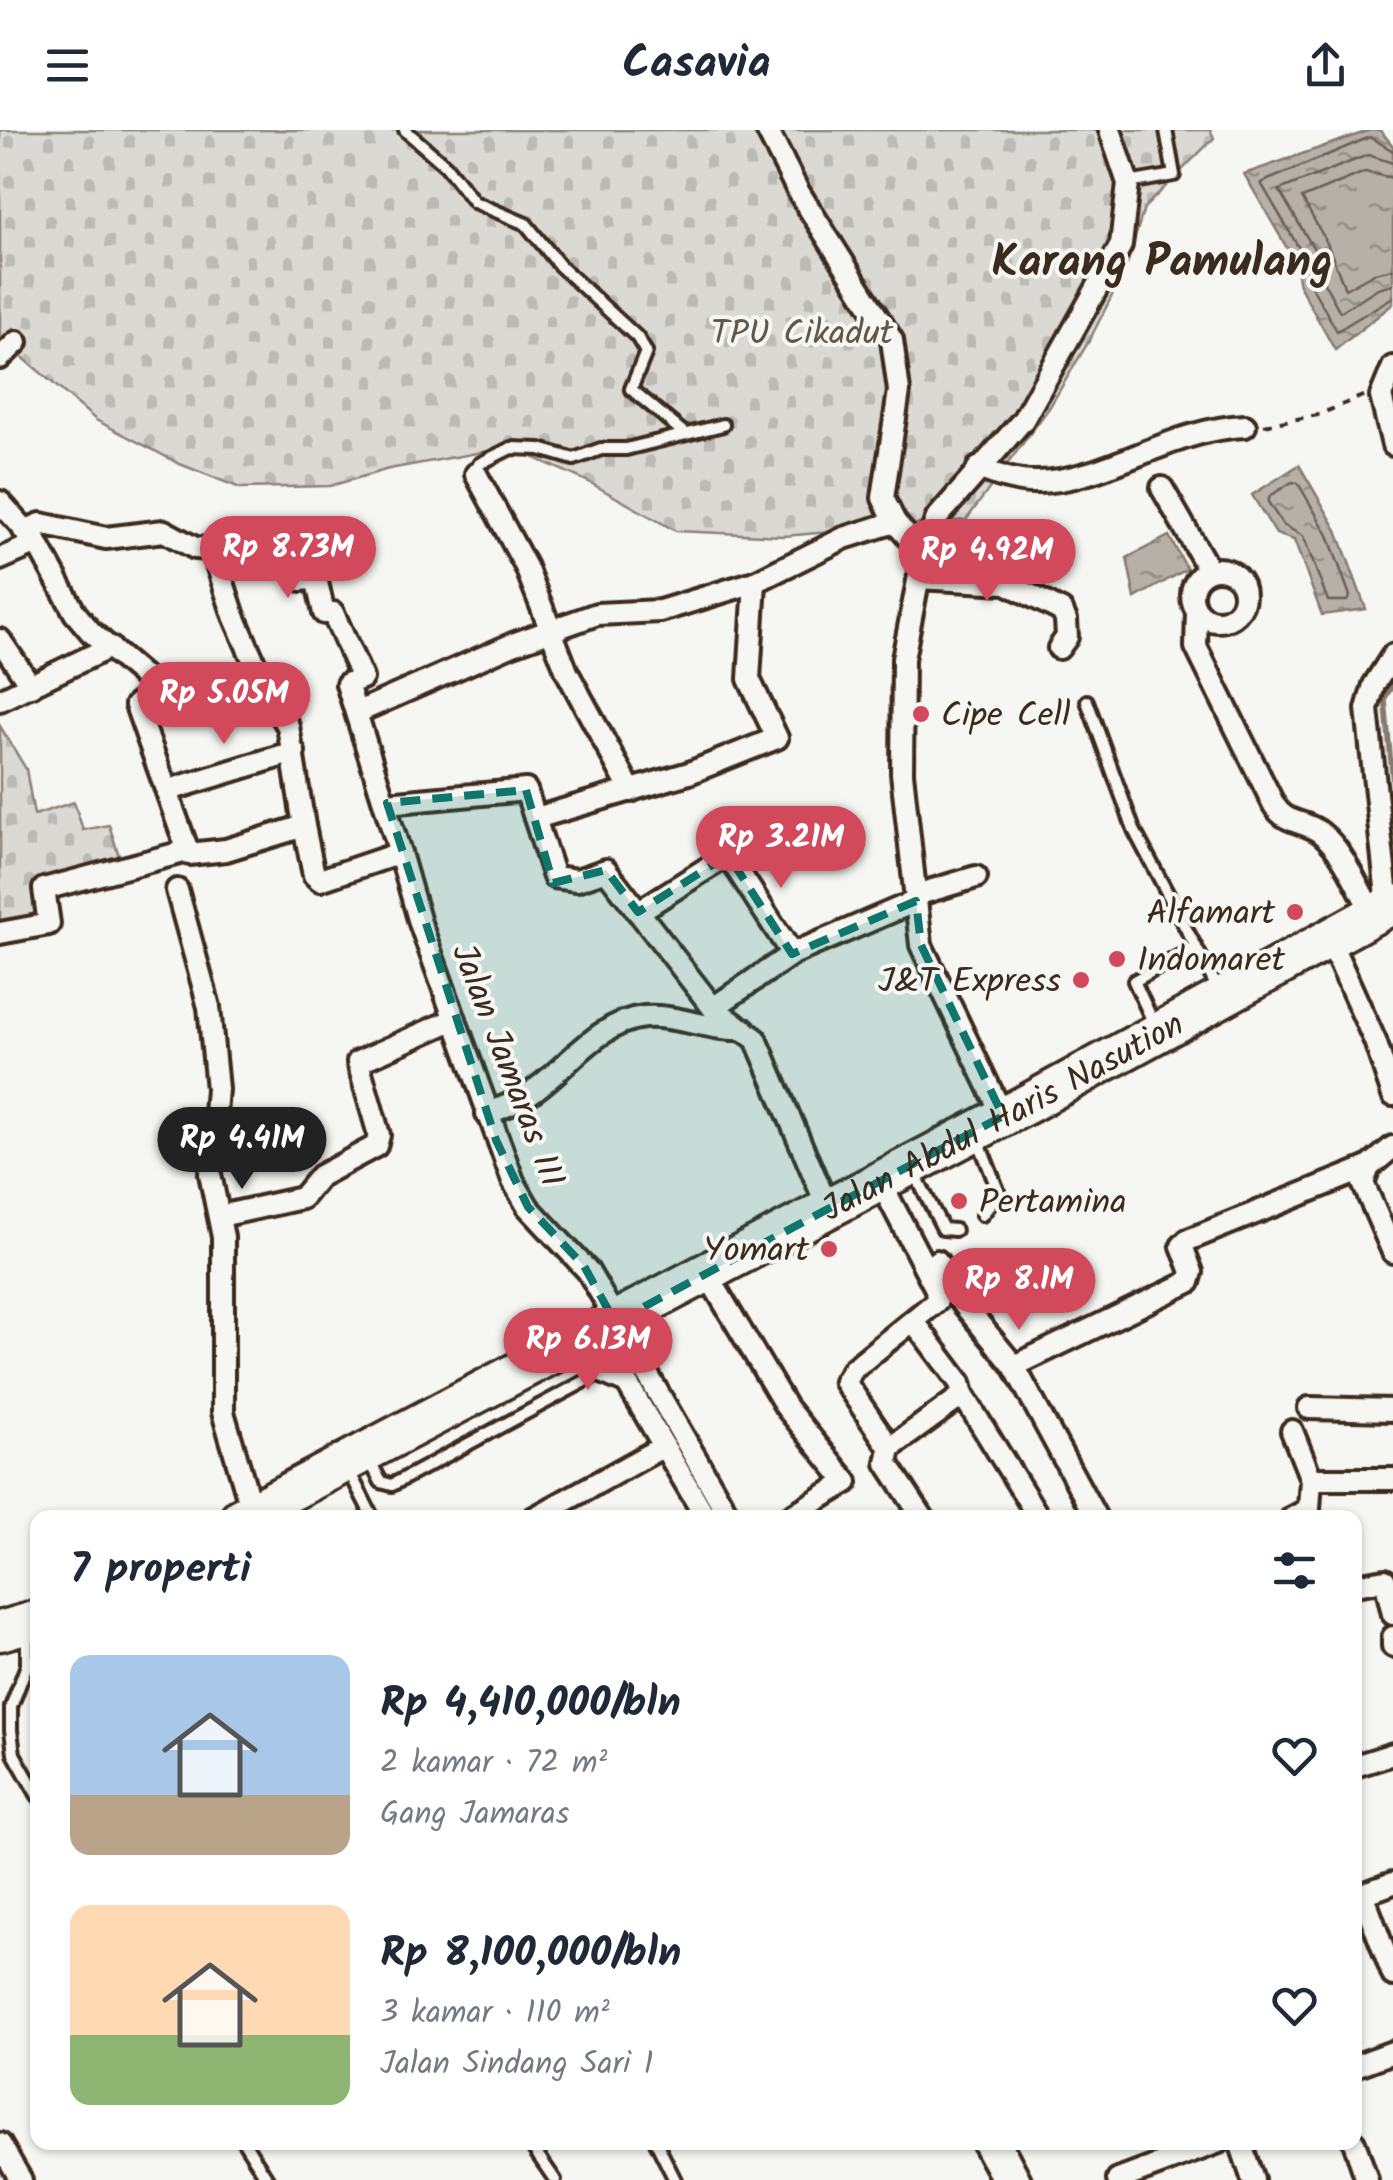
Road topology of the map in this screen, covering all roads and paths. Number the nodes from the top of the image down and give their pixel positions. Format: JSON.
{"nodes":[{"id":1,"x":405,"y":130,"type":"edge"},
{"id":2,"x":768,"y":130,"type":"edge"},
{"id":3,"x":1110,"y":130,"type":"edge"},
{"id":4,"x":1166,"y":130,"type":"edge"},
{"id":5,"x":1128,"y":183,"type":"junction"},
{"id":6,"x":16,"y":342,"type":"dead end"},
{"id":7,"x":0,"y":358,"type":"edge"},
{"id":8,"x":1392,"y":368,"type":"edge"},
{"id":9,"x":724,"y":425,"type":"dead end"},
{"id":10,"x":1244,"y":426,"type":"joint"},
{"id":11,"x":685,"y":434,"type":"junction"},
{"id":12,"x":1393,"y":444,"type":"edge"},
{"id":13,"x":978,"y":468,"type":"junction"},
{"id":14,"x":476,"y":474,"type":"joint"},
{"id":15,"x":1162,"y":488,"type":"dead end"},
{"id":16,"x":0,"y":502,"type":"edge"},
{"id":17,"x":895,"y":522,"type":"junction"},
{"id":18,"x":30,"y":537,"type":"junction"},
{"id":19,"x":212,"y":549,"type":"junction"},
{"id":20,"x":923,"y":555,"type":"junction"},
{"id":21,"x":0,"y":559,"type":"edge"},
{"id":22,"x":1209,"y":570,"type":"junction"},
{"id":23,"x":918,"y":578,"type":"junction"},
{"id":24,"x":755,"y":582,"type":"junction"},
{"id":25,"x":1197,"y":611,"type":"junction"},
{"id":26,"x":552,"y":631,"type":"junction"},
{"id":27,"x":0,"y":640,"type":"edge"},
{"id":28,"x":110,"y":646,"type":"junction"},
{"id":29,"x":1059,"y":648,"type":"dead end"},
{"id":30,"x":1393,"y":655,"type":"edge"},
{"id":31,"x":31,"y":686,"type":"junction"},
{"id":32,"x":0,"y":700,"type":"edge"},
{"id":33,"x":1088,"y":701,"type":"dead end"},
{"id":34,"x":358,"y":712,"type":"junction"},
{"id":35,"x":294,"y":752,"type":"junction"},
{"id":36,"x":169,"y":790,"type":"junction"},
{"id":37,"x":631,"y":791,"type":"junction"},
{"id":38,"x":387,"y":802,"type":"junction"},
{"id":39,"x":536,"y":818,"type":"junction"},
{"id":40,"x":304,"y":826,"type":"junction"},
{"id":41,"x":187,"y":851,"type":"junction"},
{"id":42,"x":400,"y":853,"type":"junction"},
{"id":43,"x":976,"y":877,"type":"dead end"},
{"id":44,"x":177,"y":890,"type":"dead end"},
{"id":45,"x":916,"y":898,"type":"junction"},
{"id":46,"x":1385,"y":908,"type":"edge"},
{"id":47,"x":638,"y":912,"type":"junction"},
{"id":48,"x":0,"y":933,"type":"edge"},
{"id":49,"x":1330,"y":941,"type":"junction"},
{"id":50,"x":1196,"y":947,"type":"junction"},
{"id":51,"x":792,"y":954,"type":"junction"},
{"id":52,"x":1223,"y":998,"type":"junction"},
{"id":53,"x":714,"y":1008,"type":"junction"},
{"id":54,"x":455,"y":1019,"type":"junction"},
{"id":55,"x":744,"y":1029,"type":"junction"},
{"id":56,"x":1159,"y":1032,"type":"junction"},
{"id":57,"x":1393,"y":1095,"type":"edge"},
{"id":58,"x":486,"y":1114,"type":"junction"},
{"id":59,"x":989,"y":1124,"type":"junction"},
{"id":60,"x":1393,"y":1147,"type":"edge"},
{"id":61,"x":1369,"y":1167,"type":"junction"},
{"id":62,"x":894,"y":1173,"type":"junction"},
{"id":63,"x":828,"y":1208,"type":"junction"},
{"id":64,"x":982,"y":1214,"type":"dead end"},
{"id":65,"x":220,"y":1216,"type":"junction"},
{"id":66,"x":955,"y":1230,"type":"dead end"},
{"id":67,"x":1393,"y":1252,"type":"edge"},
{"id":68,"x":706,"y":1272,"type":"junction"},
{"id":69,"x":915,"y":1323,"type":"junction"},
{"id":70,"x":599,"y":1330,"type":"junction"},
{"id":71,"x":1014,"y":1366,"type":"junction"},
{"id":72,"x":602,"y":1372,"type":"junction"},
{"id":73,"x":963,"y":1395,"type":"junction"},
{"id":74,"x":1309,"y":1408,"type":"dead end"},
{"id":75,"x":1393,"y":1410,"type":"edge"},
{"id":76,"x":1292,"y":1430,"type":"dead end"},
{"id":77,"x":664,"y":1446,"type":"junction"},
{"id":78,"x":890,"y":1448,"type":"junction"},
{"id":79,"x":356,"y":1458,"type":"junction"},
{"id":80,"x":1311,"y":1479,"type":"junction"},
{"id":81,"x":1393,"y":1479,"type":"edge"},
{"id":82,"x":245,"y":1510,"type":"edge"},
{"id":83,"x":254,"y":1510,"type":"edge"},
{"id":84,"x":371,"y":1510,"type":"edge"},
{"id":85,"x":548,"y":1510,"type":"edge"},
{"id":86,"x":701,"y":1510,"type":"edge"},
{"id":87,"x":724,"y":1510,"type":"edge"},
{"id":88,"x":801,"y":1510,"type":"edge"},
{"id":89,"x":918,"y":1510,"type":"edge"},
{"id":90,"x":1035,"y":1510,"type":"edge"},
{"id":91,"x":1092,"y":1510,"type":"edge"},
{"id":92,"x":1306,"y":1510,"type":"edge"},
{"id":93,"x":1362,"y":1584,"type":"edge"},
{"id":94,"x":1393,"y":1614,"type":"edge"},
{"id":95,"x":21,"y":1625,"type":"edge"},
{"id":96,"x":1393,"y":1636,"type":"edge"},
{"id":97,"x":1393,"y":1646,"type":"edge"},
{"id":98,"x":1393,"y":1754,"type":"edge"},
{"id":99,"x":1362,"y":1764,"type":"edge"},
{"id":100,"x":30,"y":1782,"type":"edge"},
{"id":101,"x":1393,"y":1883,"type":"edge"},
{"id":102,"x":1362,"y":1895,"type":"edge"},
{"id":103,"x":1362,"y":1903,"type":"edge"},
{"id":104,"x":1393,"y":1974,"type":"edge"},
{"id":105,"x":1393,"y":2052,"type":"edge"},
{"id":106,"x":1362,"y":2063,"type":"edge"},
{"id":107,"x":0,"y":2144,"type":"edge"},
{"id":108,"x":249,"y":2150,"type":"edge"},
{"id":109,"x":534,"y":2150,"type":"edge"},
{"id":110,"x":660,"y":2150,"type":"edge"},
{"id":111,"x":1000,"y":2150,"type":"edge"},
{"id":112,"x":1003,"y":2150,"type":"edge"},
{"id":113,"x":1199,"y":2150,"type":"edge"},
{"id":114,"x":1243,"y":2150,"type":"edge"},
{"id":115,"x":1357,"y":2150,"type":"edge"},
{"id":116,"x":21,"y":2180,"type":"edge"},
{"id":117,"x":268,"y":2180,"type":"edge"},
{"id":118,"x":555,"y":2180,"type":"edge"},
{"id":119,"x":675,"y":2180,"type":"edge"},
{"id":120,"x":1002,"y":2180,"type":"edge"},
{"id":121,"x":1020,"y":2180,"type":"edge"},
{"id":122,"x":1118,"y":2180,"type":"edge"},
{"id":123,"x":1253,"y":2180,"type":"edge"},
{"id":124,"x":1367,"y":2180,"type":"edge"}],
"edges":[{"from":1,"to":11,"type":"lane"},
{"from":2,"to":17,"type":"street"},
{"from":3,"to":5,"type":"street"},
{"from":4,"to":5,"type":"lane"},
{"from":5,"to":13,"type":"street"},
{"from":6,"to":7,"type":"street"},
{"from":8,"to":10,"type":"path"},
{"from":8,"to":12,"type":"street"},
{"from":9,"to":11,"type":"lane"},
{"from":10,"to":13,"type":"street"},
{"from":11,"to":14,"type":"lane"},
{"from":13,"to":20,"type":"street"},
{"from":14,"to":26,"type":"street"},
{"from":15,"to":22,"type":"street"},
{"from":16,"to":18,"type":"street"},
{"from":17,"to":20,"type":"street"},
{"from":17,"to":24,"type":"street"},
{"from":18,"to":19,"type":"street"},
{"from":18,"to":21,"type":"street"},
{"from":18,"to":28,"type":"street"},
{"from":19,"to":34,"type":"street"},
{"from":19,"to":35,"type":"street"},
{"from":20,"to":23,"type":"street"},
{"from":22,"to":25,"type":"street"},
{"from":22,"to":25,"type":"street"},
{"from":23,"to":29,"type":"street"},
{"from":23,"to":45,"type":"street"},
{"from":24,"to":26,"type":"street"},
{"from":24,"to":37,"type":"street"},
{"from":25,"to":46,"type":"street"},
{"from":26,"to":34,"type":"street"},
{"from":26,"to":37,"type":"street"},
{"from":27,"to":31,"type":"street"},
{"from":28,"to":31,"type":"street"},
{"from":28,"to":36,"type":"street"},
{"from":30,"to":46,"type":"street"},
{"from":31,"to":32,"type":"street"},
{"from":33,"to":50,"type":"lane"},
{"from":34,"to":38,"type":"street","name":"Jalan Jamaras III"},
{"from":35,"to":36,"type":"street"},
{"from":35,"to":40,"type":"street"},
{"from":36,"to":41,"type":"street"},
{"from":37,"to":39,"type":"street"},
{"from":38,"to":39,"type":"street"},
{"from":38,"to":42,"type":"street","name":"Jalan Jamaras III"},
{"from":39,"to":47,"type":"street"},
{"from":40,"to":41,"type":"street"},
{"from":40,"to":42,"type":"street"},
{"from":41,"to":48,"type":"street"},
{"from":42,"to":54,"type":"street","name":"Jalan Jamaras III"},
{"from":43,"to":45,"type":"street"},
{"from":44,"to":65,"type":"street"},
{"from":45,"to":51,"type":"street"},
{"from":45,"to":59,"type":"street"},
{"from":46,"to":49,"type":"highway","name":"Jalan Abdul Haris Nasution"},
{"from":47,"to":51,"type":"street"},
{"from":47,"to":53,"type":"street"},
{"from":49,"to":52,"type":"highway","name":"Jalan Abdul Haris Nasution"},
{"from":49,"to":57,"type":"street"},
{"from":50,"to":52,"type":"lane"},
{"from":50,"to":56,"type":"lane"},
{"from":51,"to":53,"type":"street"},
{"from":52,"to":56,"type":"highway","name":"Jalan Abdul Haris Nasution"},
{"from":53,"to":55,"type":"street"},
{"from":54,"to":58,"type":"street","name":"Jalan Jamaras III"},
{"from":54,"to":65,"type":"street"},
{"from":55,"to":58,"type":"street"},
{"from":55,"to":63,"type":"street"},
{"from":56,"to":59,"type":"highway","name":"Jalan Abdul Haris Nasution"},
{"from":58,"to":70,"type":"street","name":"Jalan Jamaras III"},
{"from":59,"to":62,"type":"highway","name":"Jalan Abdul Haris Nasution"},
{"from":59,"to":64,"type":"lane"},
{"from":60,"to":61,"type":"street"},
{"from":61,"to":67,"type":"street"},
{"from":61,"to":71,"type":"street"},
{"from":62,"to":63,"type":"highway","name":"Jalan Abdul Haris Nasution"},
{"from":62,"to":66,"type":"lane"},
{"from":62,"to":69,"type":"street"},
{"from":62,"to":71,"type":"street"},
{"from":63,"to":68,"type":"highway","name":"Jalan Abdul Haris Nasution"},
{"from":65,"to":82,"type":"street"},
{"from":68,"to":70,"type":"highway","name":"Jalan Abdul Haris Nasution"},
{"from":68,"to":88,"type":"street"},
{"from":69,"to":73,"type":"street"},
{"from":69,"to":78,"type":"street"},
{"from":70,"to":72,"type":"street"},
{"from":70,"to":79,"type":"highway","name":"Jalan Abdul Haris Nasution"},
{"from":70,"to":87,"type":"street"},
{"from":71,"to":91,"type":"street"},
{"from":72,"to":77,"type":"street"},
{"from":72,"to":79,"type":"lane"},
{"from":73,"to":78,"type":"street"},
{"from":73,"to":90,"type":"street"},
{"from":74,"to":75,"type":"street"},
{"from":76,"to":80,"type":"street"},
{"from":77,"to":85,"type":"street"},
{"from":77,"to":86,"type":"street"},
{"from":78,"to":89,"type":"street"},
{"from":79,"to":83,"type":"highway","name":"Jalan Abdul Haris Nasution"},
{"from":79,"to":84,"type":"lane"},
{"from":80,"to":81,"type":"street"},
{"from":80,"to":92,"type":"street"},
{"from":93,"to":94,"type":"street"},
{"from":95,"to":100,"type":"lane"},
{"from":96,"to":97,"type":"street"},
{"from":98,"to":99,"type":"street"},
{"from":101,"to":102,"type":"street"},
{"from":103,"to":104,"type":"street"},
{"from":105,"to":106,"type":"street"},
{"from":107,"to":116,"type":"street"},
{"from":108,"to":117,"type":"lane"},
{"from":109,"to":118,"type":"lane"},
{"from":110,"to":119,"type":"lane"},
{"from":111,"to":120,"type":"street"},
{"from":112,"to":121,"type":"street"},
{"from":113,"to":122,"type":"street"},
{"from":114,"to":123,"type":"street"},
{"from":115,"to":124,"type":"street"}]}
